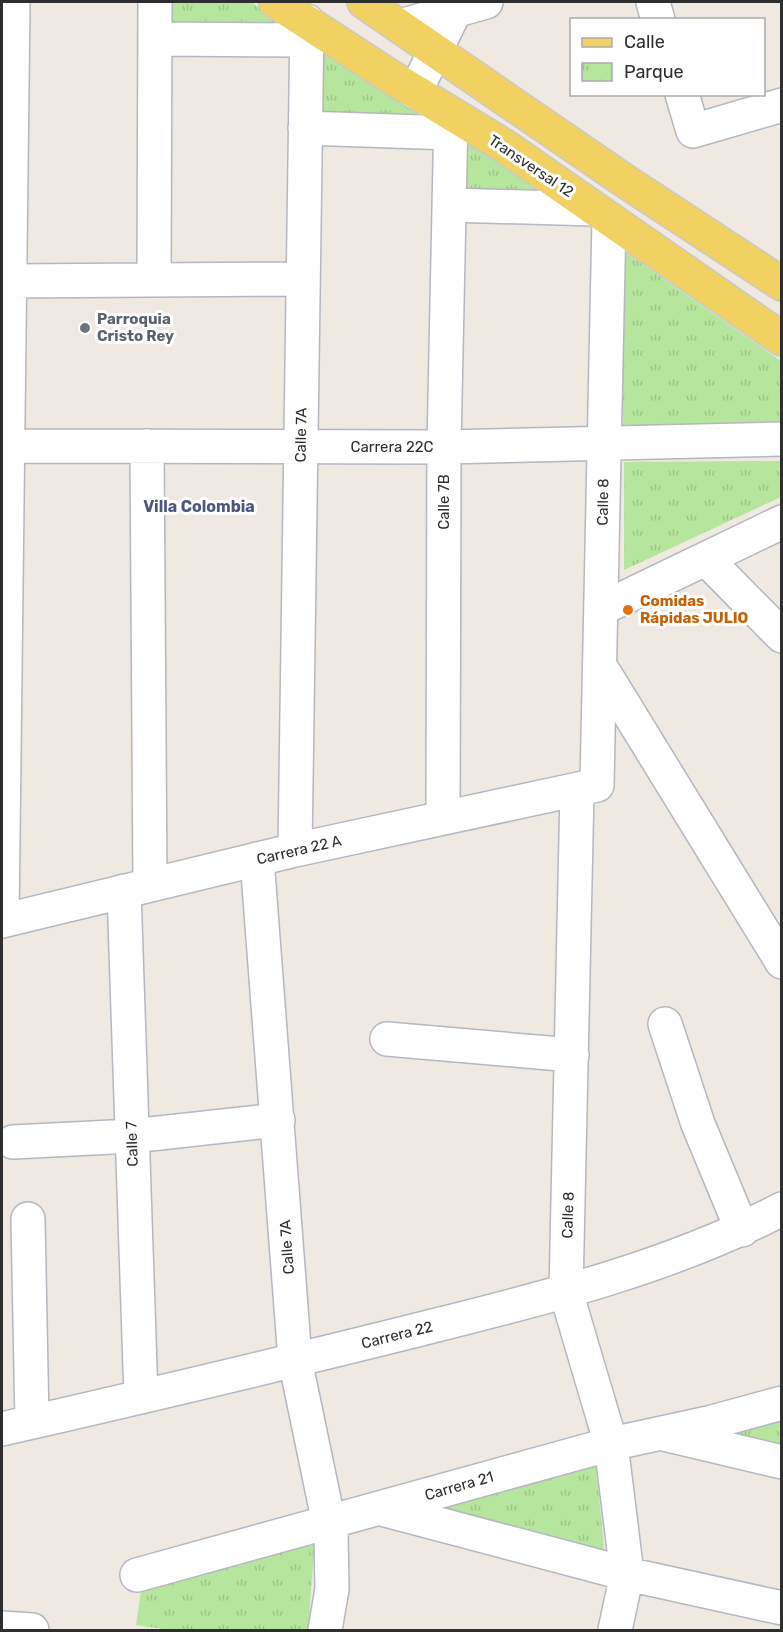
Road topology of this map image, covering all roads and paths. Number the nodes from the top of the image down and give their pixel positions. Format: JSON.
{"nodes":[{"id":1,"x":13,"y":2,"type":"edge"},
{"id":2,"x":155,"y":2,"type":"edge"},
{"id":3,"x":276,"y":2,"type":"edge"},
{"id":4,"x":364,"y":2,"type":"edge"},
{"id":5,"x":486,"y":2,"type":"edge"},
{"id":6,"x":653,"y":2,"type":"edge"},
{"id":7,"x":453,"y":6,"type":"edge"},
{"id":8,"x":657,"y":18,"type":"edge"},
{"id":9,"x":400,"y":26,"type":"junction"},
{"id":10,"x":307,"y":31,"type":"junction"},
{"id":11,"x":155,"y":39,"type":"junction"},
{"id":12,"x":435,"y":51,"type":"junction"},
{"id":13,"x":415,"y":92,"type":"junction"},
{"id":14,"x":683,"y":96,"type":"edge"},
{"id":15,"x":782,"y":105,"type":"edge"},
{"id":16,"x":451,"y":124,"type":"junction"},
{"id":17,"x":305,"y":128,"type":"junction"},
{"id":18,"x":6,"y":132,"type":"edge"},
{"id":19,"x":450,"y":205,"type":"junction"},
{"id":20,"x":602,"y":214,"type":"junction"},
{"id":21,"x":154,"y":279,"type":"junction"},
{"id":22,"x":303,"y":279,"type":"junction"},
{"id":23,"x":9,"y":281,"type":"junction"},
{"id":24,"x":782,"y":284,"type":"edge"},
{"id":25,"x":782,"y":339,"type":"edge"},
{"id":26,"x":782,"y":439,"type":"edge"},
{"id":27,"x":605,"y":444,"type":"junction"},
{"id":28,"x":5,"y":446,"type":"edge"},
{"id":29,"x":147,"y":446,"type":"junction"},
{"id":30,"x":301,"y":447,"type":"junction"},
{"id":31,"x":444,"y":447,"type":"junction"},
{"id":32,"x":782,"y":522,"type":"edge"},
{"id":33,"x":706,"y":559,"type":"junction"},
{"id":34,"x":601,"y":609,"type":"junction"},
{"id":35,"x":782,"y":636,"type":"edge"},
{"id":36,"x":600,"y":666,"type":"junction"},
{"id":37,"x":3,"y":721,"type":"edge"},
{"id":38,"x":587,"y":788,"type":"junction"},
{"id":39,"x":443,"y":818,"type":"junction"},
{"id":40,"x":295,"y":850,"type":"junction"},
{"id":41,"x":257,"y":859,"type":"junction"},
{"id":42,"x":137,"y":888,"type":"junction"},
{"id":43,"x":2,"y":921,"type":"edge"},
{"id":44,"x":782,"y":962,"type":"edge"},
{"id":45,"x":665,"y":1024,"type":"dead end"},
{"id":46,"x":387,"y":1039,"type":"dead end"},
{"id":47,"x":572,"y":1055,"type":"junction"},
{"id":48,"x":278,"y":1120,"type":"junction"},
{"id":49,"x":132,"y":1136,"type":"junction"},
{"id":50,"x":13,"y":1142,"type":"dead end"},
{"id":51,"x":782,"y":1209,"type":"edge"},
{"id":52,"x":28,"y":1219,"type":"dead end"},
{"id":53,"x":742,"y":1230,"type":"junction"},
{"id":54,"x":566,"y":1292,"type":"junction"},
{"id":55,"x":295,"y":1360,"type":"junction"},
{"id":56,"x":141,"y":1397,"type":"junction"},
{"id":57,"x":782,"y":1403,"type":"edge"},
{"id":58,"x":17,"y":1425,"type":"edge"},
{"id":59,"x":661,"y":1434,"type":"junction"},
{"id":60,"x":610,"y":1444,"type":"junction"},
{"id":61,"x":782,"y":1462,"type":"edge"},
{"id":62,"x":381,"y":1508,"type":"junction"},
{"id":63,"x":329,"y":1521,"type":"junction"},
{"id":64,"x":627,"y":1574,"type":"junction"},
{"id":65,"x":137,"y":1575,"type":"dead end"},
{"id":66,"x":782,"y":1608,"type":"edge"},
{"id":67,"x":2,"y":1628,"type":"edge"},
{"id":68,"x":32,"y":1630,"type":"edge"},
{"id":69,"x":325,"y":1630,"type":"edge"},
{"id":70,"x":615,"y":1630,"type":"edge"}],
"edges":[{"from":1,"to":18,"type":"street"},
{"from":2,"to":11,"type":"street"},
{"from":3,"to":10,"type":"main road","name":"Transversal 12"},
{"from":4,"to":9,"type":"main road"},
{"from":5,"to":7,"type":"street"},
{"from":6,"to":8,"type":"street"},
{"from":7,"to":9,"type":"street"},
{"from":7,"to":12,"type":"street"},
{"from":9,"to":12,"type":"main road"},
{"from":10,"to":11,"type":"street"},
{"from":10,"to":13,"type":"main road","name":"Transversal 12"},
{"from":10,"to":17,"type":"street","name":"Calle 7A"},
{"from":11,"to":21,"type":"street"},
{"from":12,"to":13,"type":"street"},
{"from":12,"to":24,"type":"main road"},
{"from":13,"to":16,"type":"main road","name":"Transversal 12"},
{"from":14,"to":15,"type":"street"},
{"from":16,"to":17,"type":"street"},
{"from":16,"to":19,"type":"street","name":"Calle 7B"},
{"from":16,"to":20,"type":"main road","name":"Transversal 12"},
{"from":17,"to":22,"type":"street","name":"Calle 7A"},
{"from":18,"to":23,"type":"street"},
{"from":19,"to":20,"type":"street"},
{"from":19,"to":31,"type":"street","name":"Calle 7B"},
{"from":20,"to":25,"type":"main road","name":"Transversal 12"},
{"from":20,"to":27,"type":"street","name":"Calle 8"},
{"from":21,"to":22,"type":"street"},
{"from":21,"to":23,"type":"street"},
{"from":22,"to":30,"type":"street","name":"Calle 7A"},
{"from":23,"to":28,"type":"street"},
{"from":26,"to":27,"type":"street","name":"Carrera 22C"},
{"from":27,"to":31,"type":"street","name":"Carrera 22C"},
{"from":27,"to":34,"type":"street","name":"Calle 8"},
{"from":28,"to":29,"type":"street","name":"Carrera 22C"},
{"from":28,"to":37,"type":"street"},
{"from":29,"to":30,"type":"street","name":"Carrera 22C"},
{"from":29,"to":42,"type":"street","name":"Calle 7"},
{"from":30,"to":31,"type":"street","name":"Carrera 22C"},
{"from":30,"to":40,"type":"street","name":"Calle 7A"},
{"from":31,"to":39,"type":"street","name":"Calle 7B"},
{"from":32,"to":33,"type":"street"},
{"from":33,"to":34,"type":"street"},
{"from":33,"to":35,"type":"street"},
{"from":34,"to":36,"type":"street","name":"Calle 8"},
{"from":36,"to":38,"type":"street","name":"Calle 8"},
{"from":36,"to":44,"type":"street"},
{"from":37,"to":43,"type":"street"},
{"from":38,"to":39,"type":"street","name":"Carrera 22 A"},
{"from":38,"to":47,"type":"street","name":"Calle 8"},
{"from":39,"to":40,"type":"street","name":"Carrera 22 A"},
{"from":40,"to":41,"type":"street","name":"Carrera 22 A"},
{"from":41,"to":42,"type":"street","name":"Carrera 22 A"},
{"from":41,"to":48,"type":"street","name":"Calle 7A"},
{"from":42,"to":43,"type":"street","name":"Carrera 22 A"},
{"from":42,"to":49,"type":"street","name":"Calle 7"},
{"from":45,"to":53,"type":"street"},
{"from":46,"to":47,"type":"street"},
{"from":47,"to":54,"type":"street","name":"Calle 8"},
{"from":48,"to":49,"type":"street"},
{"from":48,"to":55,"type":"street","name":"Calle 7A"},
{"from":49,"to":50,"type":"street"},
{"from":49,"to":56,"type":"street","name":"Calle 7"},
{"from":51,"to":53,"type":"street","name":"Carrera 22"},
{"from":52,"to":58,"type":"street"},
{"from":53,"to":54,"type":"street","name":"Carrera 22"},
{"from":54,"to":55,"type":"street","name":"Carrera 22"},
{"from":54,"to":60,"type":"street","name":"Calle 8"},
{"from":55,"to":56,"type":"street","name":"Carrera 22"},
{"from":55,"to":63,"type":"street","name":"Calle 7A"},
{"from":56,"to":58,"type":"street","name":"Carrera 22"},
{"from":57,"to":59,"type":"street","name":"Carrera 21"},
{"from":59,"to":60,"type":"street","name":"Carrera 21"},
{"from":59,"to":61,"type":"street"},
{"from":60,"to":62,"type":"street","name":"Carrera 21"},
{"from":60,"to":64,"type":"street","name":"Calle 8"},
{"from":62,"to":63,"type":"street","name":"Carrera 21"},
{"from":62,"to":64,"type":"street"},
{"from":63,"to":65,"type":"street","name":"Carrera 21"},
{"from":63,"to":69,"type":"street","name":"Calle 7A"},
{"from":64,"to":66,"type":"street"},
{"from":64,"to":70,"type":"street","name":"Calle 8"},
{"from":67,"to":68,"type":"street"}]}
